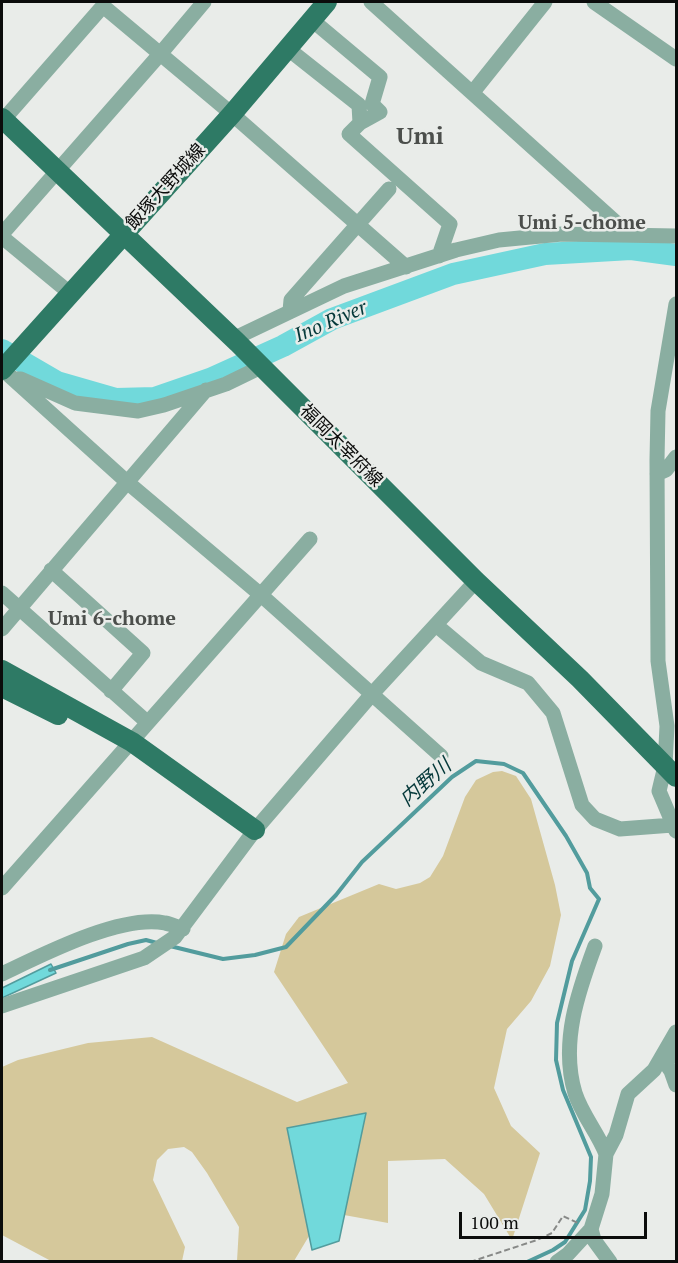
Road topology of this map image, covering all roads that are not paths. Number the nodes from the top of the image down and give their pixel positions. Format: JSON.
{"nodes":[{"id":1,"x":204,"y":2,"type":"edge"},
{"id":2,"x":327,"y":2,"type":"edge"},
{"id":3,"x":371,"y":2,"type":"edge"},
{"id":4,"x":545,"y":2,"type":"edge"},
{"id":5,"x":594,"y":2,"type":"edge"},
{"id":6,"x":312,"y":20,"type":"junction"},
{"id":7,"x":287,"y":48,"type":"junction"},
{"id":8,"x":161,"y":53,"type":"junction"},
{"id":9,"x":676,"y":59,"type":"edge"},
{"id":10,"x":473,"y":92,"type":"junction"},
{"id":11,"x":232,"y":114,"type":"junction"},
{"id":12,"x":3,"y":118,"type":"edge"},
{"id":13,"x":360,"y":123,"type":"junction"},
{"id":14,"x":57,"y":169,"type":"junction"},
{"id":15,"x":389,"y":189,"type":"dead end"},
{"id":16,"x":358,"y":225,"type":"junction"},
{"id":17,"x":124,"y":233,"type":"junction"},
{"id":18,"x":2,"y":235,"type":"edge"},
{"id":19,"x":630,"y":235,"type":"junction"},
{"id":20,"x":676,"y":236,"type":"edge"},
{"id":21,"x":439,"y":256,"type":"junction"},
{"id":22,"x":406,"y":267,"type":"junction"},
{"id":23,"x":70,"y":294,"type":"junction"},
{"id":24,"x":676,"y":304,"type":"edge"},
{"id":25,"x":290,"y":311,"type":"junction"},
{"id":26,"x":236,"y":341,"type":"junction"},
{"id":27,"x":261,"y":367,"type":"junction"},
{"id":28,"x":5,"y":371,"type":"edge"},
{"id":29,"x":206,"y":390,"type":"junction"},
{"id":30,"x":676,"y":457,"type":"edge"},
{"id":31,"x":657,"y":474,"type":"junction"},
{"id":32,"x":128,"y":482,"type":"junction"},
{"id":33,"x":310,"y":539,"type":"dead end"},
{"id":34,"x":51,"y":570,"type":"junction"},
{"id":35,"x":476,"y":581,"type":"junction"},
{"id":36,"x":2,"y":593,"type":"edge"},
{"id":37,"x":261,"y":595,"type":"junction"},
{"id":38,"x":19,"y":609,"type":"junction"},
{"id":39,"x":436,"y":625,"type":"junction"},
{"id":40,"x":2,"y":629,"type":"edge"},
{"id":41,"x":2,"y":670,"type":"edge"},
{"id":42,"x":2,"y":687,"type":"edge"},
{"id":43,"x":111,"y":691,"type":"junction"},
{"id":44,"x":372,"y":694,"type":"junction"},
{"id":45,"x":671,"y":718,"type":"edge"},
{"id":46,"x":147,"y":722,"type":"junction"},
{"id":47,"x":128,"y":745,"type":"junction"},
{"id":48,"x":441,"y":756,"type":"dead end"},
{"id":49,"x":671,"y":771,"type":"edge"},
{"id":50,"x":675,"y":828,"type":"edge"},
{"id":51,"x":255,"y":830,"type":"junction"},
{"id":52,"x":2,"y":888,"type":"edge"},
{"id":53,"x":179,"y":933,"type":"junction"},
{"id":54,"x":596,"y":946,"type":"dead end"},
{"id":55,"x":2,"y":974,"type":"edge"},
{"id":56,"x":2,"y":1006,"type":"edge"},
{"id":57,"x":676,"y":1032,"type":"edge"},
{"id":58,"x":669,"y":1057,"type":"edge"},
{"id":59,"x":676,"y":1085,"type":"edge"},
{"id":60,"x":606,"y":1154,"type":"junction"},
{"id":61,"x":591,"y":1229,"type":"junction"},
{"id":62,"x":557,"y":1262,"type":"edge"},
{"id":63,"x":610,"y":1262,"type":"edge"}],
"edges":[{"from":1,"to":8,"type":"street"},
{"from":2,"to":6,"type":"main road","name":"飯塚大野城線"},
{"from":3,"to":10,"type":"street"},
{"from":4,"to":10,"type":"street"},
{"from":5,"to":9,"type":"street"},
{"from":6,"to":7,"type":"main road","name":"飯塚大野城線"},
{"from":6,"to":13,"type":"street"},
{"from":7,"to":11,"type":"main road","name":"飯塚大野城線"},
{"from":7,"to":13,"type":"street"},
{"from":8,"to":11,"type":"street"},
{"from":8,"to":12,"type":"street"},
{"from":8,"to":14,"type":"street"},
{"from":10,"to":19,"type":"street"},
{"from":11,"to":16,"type":"street"},
{"from":11,"to":17,"type":"main road","name":"飯塚大野城線"},
{"from":12,"to":14,"type":"main road","name":"福岡太宰府線"},
{"from":13,"to":21,"type":"street"},
{"from":14,"to":17,"type":"main road","name":"福岡太宰府線"},
{"from":14,"to":18,"type":"street"},
{"from":15,"to":16,"type":"street"},
{"from":16,"to":22,"type":"street"},
{"from":16,"to":25,"type":"street"},
{"from":17,"to":23,"type":"main road","name":"飯塚大野城線"},
{"from":17,"to":26,"type":"main road","name":"福岡太宰府線"},
{"from":18,"to":23,"type":"street"},
{"from":19,"to":20,"type":"street"},
{"from":19,"to":21,"type":"street"},
{"from":21,"to":22,"type":"street"},
{"from":22,"to":25,"type":"street"},
{"from":23,"to":28,"type":"main road","name":"飯塚大野城線"},
{"from":24,"to":31,"type":"street"},
{"from":25,"to":26,"type":"street"},
{"from":26,"to":27,"type":"main road","name":"福岡太宰府線"},
{"from":27,"to":29,"type":"street"},
{"from":27,"to":35,"type":"main road","name":"福岡太宰府線"},
{"from":28,"to":29,"type":"street"},
{"from":28,"to":32,"type":"street"},
{"from":29,"to":32,"type":"street"},
{"from":30,"to":31,"type":"street"},
{"from":31,"to":45,"type":"street"},
{"from":32,"to":34,"type":"street"},
{"from":32,"to":37,"type":"street"},
{"from":33,"to":37,"type":"street"},
{"from":34,"to":38,"type":"street"},
{"from":34,"to":43,"type":"street"},
{"from":35,"to":39,"type":"street"},
{"from":35,"to":49,"type":"main road","name":"福岡太宰府線"},
{"from":36,"to":38,"type":"street"},
{"from":37,"to":44,"type":"street"},
{"from":37,"to":46,"type":"street"},
{"from":38,"to":40,"type":"street"},
{"from":38,"to":43,"type":"street"},
{"from":39,"to":44,"type":"street"},
{"from":39,"to":50,"type":"street"},
{"from":41,"to":47,"type":"main road"},
{"from":42,"to":47,"type":"main road"},
{"from":43,"to":46,"type":"street"},
{"from":44,"to":48,"type":"street"},
{"from":44,"to":51,"type":"street"},
{"from":45,"to":49,"type":"street"},
{"from":46,"to":47,"type":"street"},
{"from":47,"to":51,"type":"main road"},
{"from":47,"to":52,"type":"street"},
{"from":49,"to":50,"type":"street"},
{"from":51,"to":53,"type":"street"},
{"from":53,"to":55,"type":"street"},
{"from":53,"to":56,"type":"street"},
{"from":54,"to":60,"type":"street"},
{"from":57,"to":58,"type":"street"},
{"from":58,"to":59,"type":"street"},
{"from":58,"to":60,"type":"street"},
{"from":60,"to":61,"type":"street"},
{"from":61,"to":62,"type":"street"},
{"from":61,"to":63,"type":"street"}]}
